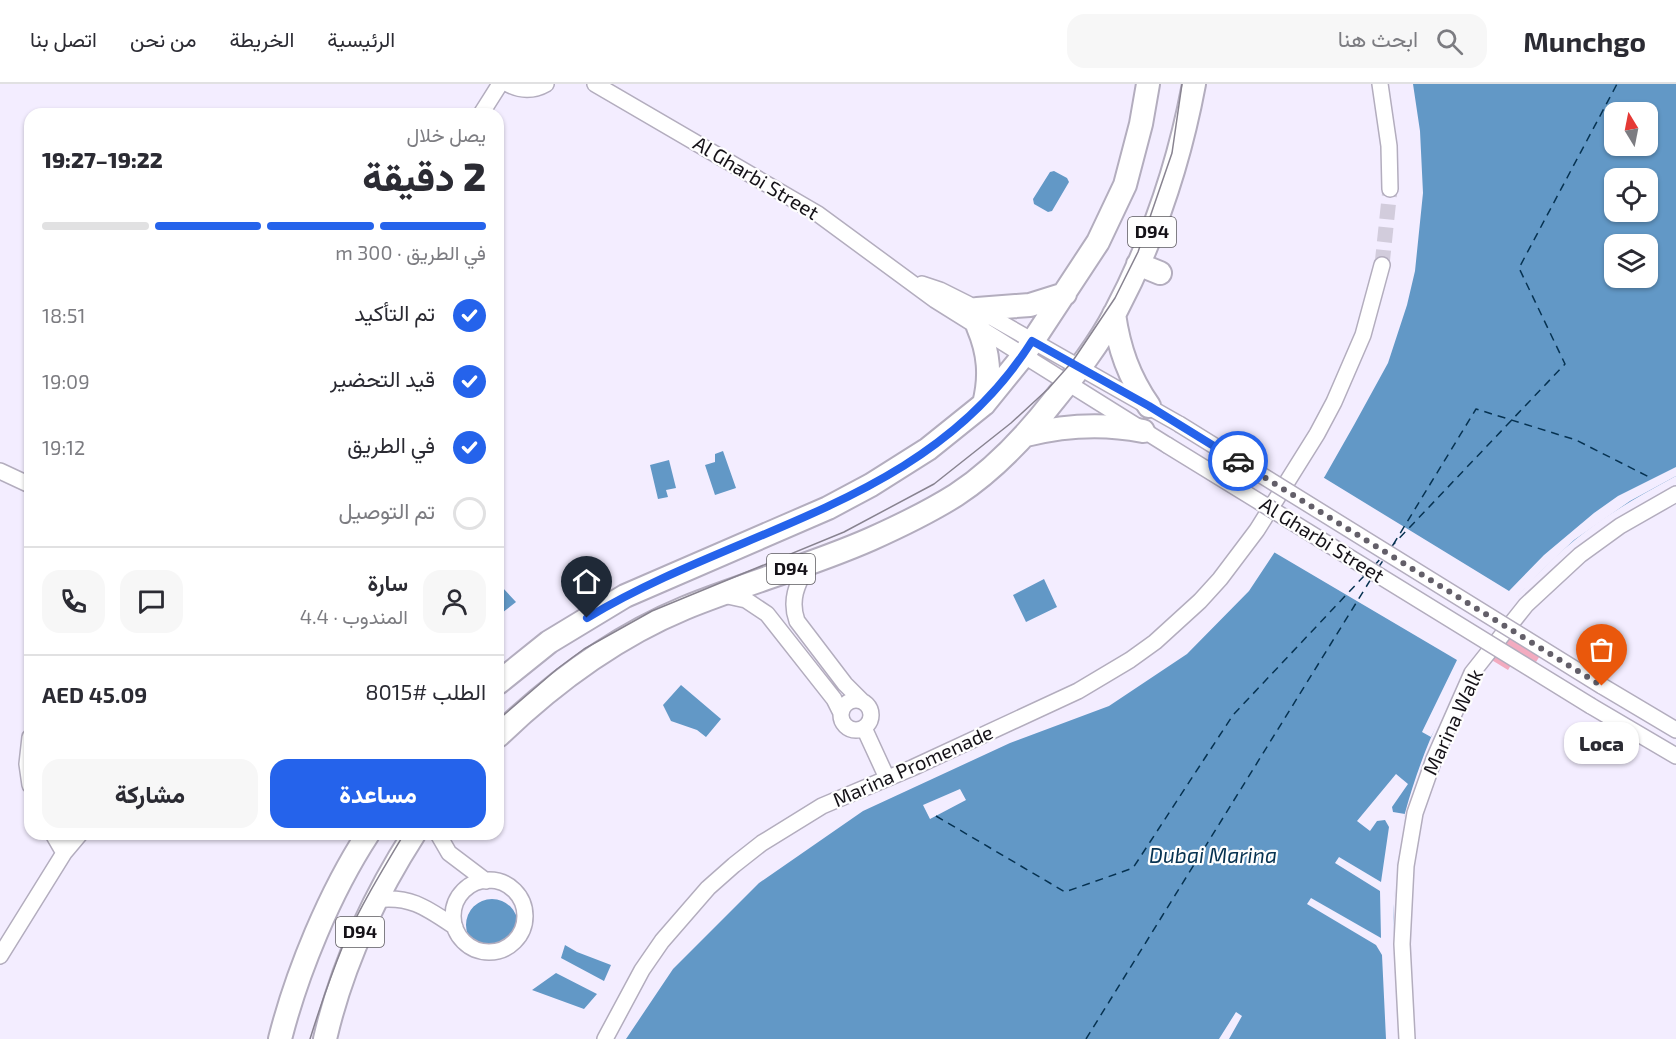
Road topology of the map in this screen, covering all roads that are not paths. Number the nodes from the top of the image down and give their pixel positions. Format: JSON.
{"nodes":[{"id":1,"x":500,"y":84,"type":"edge"},
{"id":2,"x":508,"y":84,"type":"edge"},
{"id":3,"x":546,"y":84,"type":"edge"},
{"id":4,"x":595,"y":84,"type":"edge"},
{"id":5,"x":1148,"y":84,"type":"edge"},
{"id":6,"x":1194,"y":84,"type":"edge"},
{"id":7,"x":1380,"y":84,"type":"edge"},
{"id":8,"x":485,"y":108,"type":"edge"},
{"id":9,"x":1390,"y":189,"type":"tunnel mouth"},
{"id":10,"x":1138,"y":264,"type":"junction"},
{"id":11,"x":1382,"y":266,"type":"tunnel mouth"},
{"id":12,"x":1160,"y":273,"type":"dead end"},
{"id":13,"x":1065,"y":294,"type":"junction"},
{"id":14,"x":1114,"y":314,"type":"junction"},
{"id":15,"x":978,"y":318,"type":"junction"},
{"id":16,"x":1028,"y":349,"type":"junction"},
{"id":17,"x":1073,"y":375,"type":"junction"},
{"id":18,"x":984,"y":404,"type":"junction"},
{"id":19,"x":1149,"y":406,"type":"junction"},
{"id":20,"x":1143,"y":431,"type":"junction"},
{"id":21,"x":1026,"y":435,"type":"junction"},
{"id":22,"x":0,"y":471,"type":"edge"},
{"id":23,"x":24,"y":482,"type":"edge"},
{"id":24,"x":1676,"y":494,"type":"edge"},
{"id":25,"x":808,"y":563,"type":"junction"},
{"id":26,"x":720,"y":595,"type":"junction"},
{"id":27,"x":504,"y":679,"type":"edge"},
{"id":28,"x":862,"y":701,"type":"junction"},
{"id":29,"x":841,"y":713,"type":"junction"},
{"id":30,"x":864,"y":728,"type":"junction"},
{"id":31,"x":1676,"y":730,"type":"edge"},
{"id":32,"x":504,"y":731,"type":"edge"},
{"id":33,"x":1676,"y":756,"type":"edge"},
{"id":34,"x":887,"y":778,"type":"junction"},
{"id":35,"x":56,"y":840,"type":"edge"},
{"id":36,"x":75,"y":840,"type":"edge"},
{"id":37,"x":364,"y":840,"type":"edge"},
{"id":38,"x":410,"y":840,"type":"edge"},
{"id":39,"x":442,"y":840,"type":"edge"},
{"id":40,"x":64,"y":853,"type":"junction"},
{"id":41,"x":486,"y":880,"type":"junction"},
{"id":42,"x":375,"y":900,"type":"junction"},
{"id":43,"x":455,"y":927,"type":"junction"},
{"id":44,"x":0,"y":956,"type":"edge"},
{"id":45,"x":280,"y":1039,"type":"edge"},
{"id":46,"x":325,"y":1039,"type":"edge"},
{"id":47,"x":605,"y":1039,"type":"edge"},
{"id":48,"x":1407,"y":1039,"type":"edge"}],
"edges":[{"from":1,"to":8,"type":"street"},
{"from":2,"to":3,"type":"street"},
{"from":4,"to":15,"type":"street","name":"Al Gharbi Street"},
{"from":5,"to":13,"type":"main road","number":"D94"},
{"from":6,"to":10,"type":"main road","number":"D94"},
{"from":7,"to":9,"type":"street"},
{"from":10,"to":12,"type":"main road"},
{"from":10,"to":14,"type":"main road","number":"D94"},
{"from":11,"to":34,"type":"street","name":"Marina Promenade"},
{"from":13,"to":15,"type":"main road"},
{"from":13,"to":16,"type":"main road","number":"D94"},
{"from":14,"to":17,"type":"main road","number":"D94"},
{"from":14,"to":19,"type":"main road"},
{"from":15,"to":16,"type":"street","name":"Al Gharbi Street"},
{"from":15,"to":18,"type":"main road"},
{"from":16,"to":17,"type":"street","name":"Al Gharbi Street"},
{"from":16,"to":18,"type":"main road","number":"D94"},
{"from":17,"to":19,"type":"street","name":"Al Gharbi Street"},
{"from":17,"to":20,"type":"street","name":"Al Gharbi Street"},
{"from":17,"to":21,"type":"main road","number":"D94"},
{"from":18,"to":27,"type":"main road","number":"D94"},
{"from":19,"to":31,"type":"street","name":"Al Gharbi Street","bridge":true},
{"from":20,"to":21,"type":"main road"},
{"from":20,"to":33,"type":"street","name":"Al Gharbi Street","bridge":true},
{"from":21,"to":25,"type":"main road","number":"D94"},
{"from":22,"to":23,"type":"street"},
{"from":24,"to":48,"type":"street","name":"Marina Walk"},
{"from":25,"to":26,"type":"main road","number":"D94"},
{"from":25,"to":28,"type":"street"},
{"from":26,"to":29,"type":"street"},
{"from":26,"to":32,"type":"main road","number":"D94"},
{"from":28,"to":29,"type":"street"},
{"from":28,"to":30,"type":"street"},
{"from":29,"to":30,"type":"street"},
{"from":30,"to":34,"type":"street"},
{"from":34,"to":47,"type":"street","name":"Marina Promenade"},
{"from":35,"to":40,"type":"street"},
{"from":36,"to":40,"type":"street"},
{"from":37,"to":45,"type":"main road","number":"D94"},
{"from":38,"to":42,"type":"main road","number":"D94"},
{"from":39,"to":41,"type":"street"},
{"from":40,"to":44,"type":"street"},
{"from":41,"to":43,"type":"street"},
{"from":41,"to":43,"type":"street"},
{"from":42,"to":43,"type":"street"},
{"from":42,"to":46,"type":"main road","number":"D94"}]}
